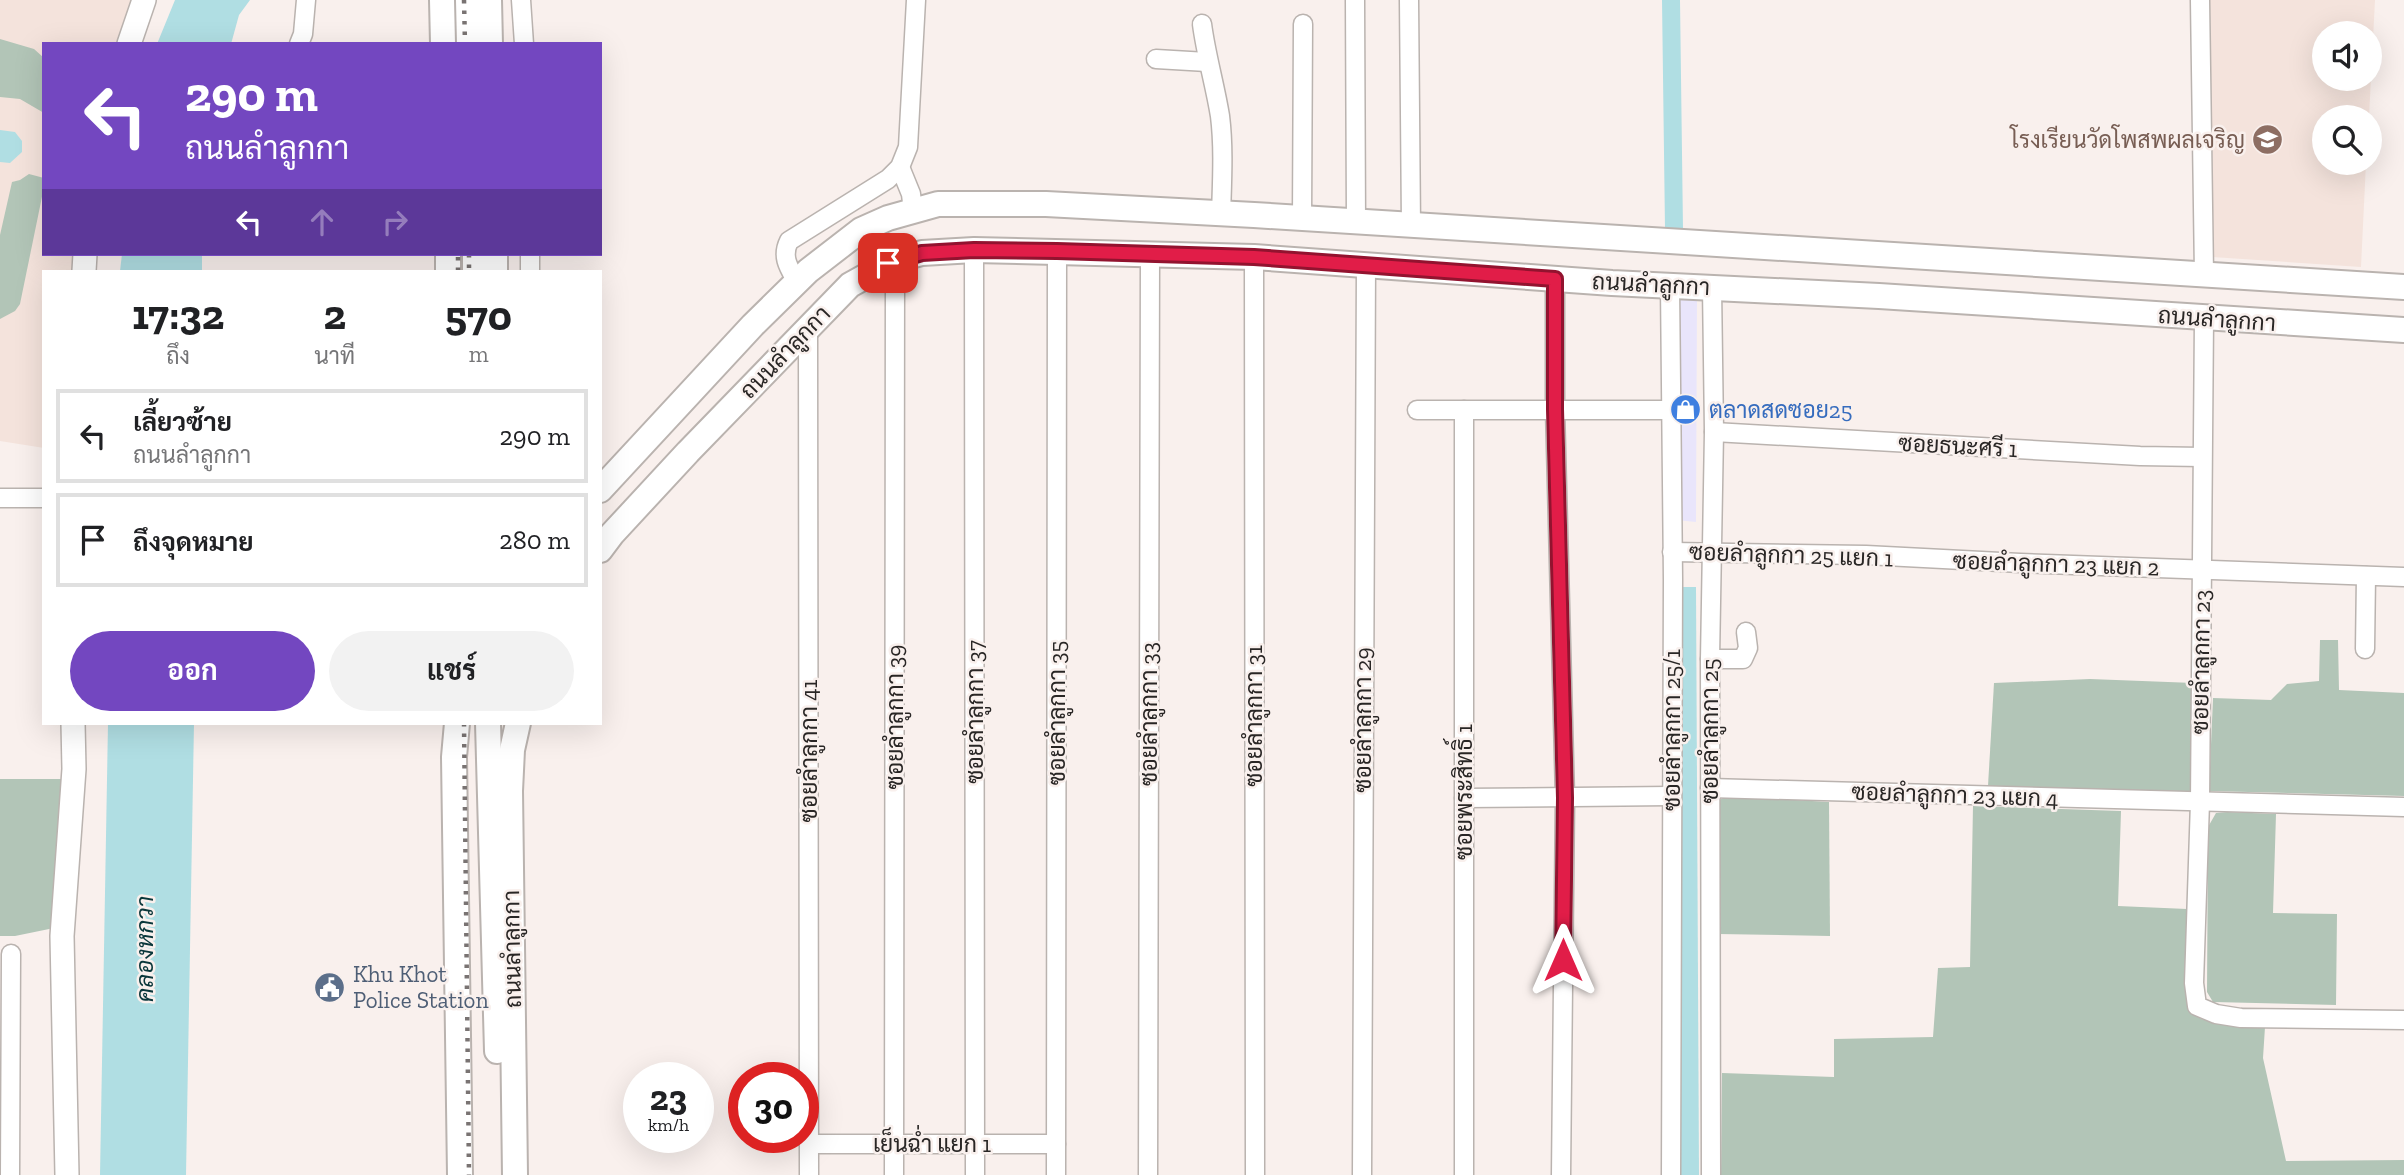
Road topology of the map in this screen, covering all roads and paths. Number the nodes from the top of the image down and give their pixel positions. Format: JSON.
{"nodes":[{"id":1,"x":144,"y":0,"type":"edge"},
{"id":2,"x":306,"y":0,"type":"edge"},
{"id":3,"x":442,"y":0,"type":"edge"},
{"id":4,"x":468,"y":0,"type":"edge"},
{"id":5,"x":489,"y":0,"type":"edge"},
{"id":6,"x":521,"y":0,"type":"edge"},
{"id":7,"x":916,"y":0,"type":"edge"},
{"id":8,"x":1355,"y":0,"type":"edge"},
{"id":9,"x":1409,"y":0,"type":"edge"},
{"id":10,"x":2200,"y":0,"type":"edge"},
{"id":11,"x":1202,"y":23,"type":"dead end"},
{"id":12,"x":1303,"y":24,"type":"dead end"},
{"id":13,"x":130,"y":42,"type":"edge"},
{"id":14,"x":300,"y":42,"type":"edge"},
{"id":15,"x":443,"y":42,"type":"edge"},
{"id":16,"x":469,"y":42,"type":"edge"},
{"id":17,"x":490,"y":42,"type":"edge"},
{"id":18,"x":524,"y":42,"type":"edge"},
{"id":19,"x":1156,"y":59,"type":"dead end"},
{"id":20,"x":1207,"y":62,"type":"junction"},
{"id":21,"x":900,"y":167,"type":"junction"},
{"id":22,"x":913,"y":211,"type":"junction"},
{"id":23,"x":1221,"y":215,"type":"junction"},
{"id":24,"x":1303,"y":219,"type":"junction"},
{"id":25,"x":1356,"y":222,"type":"junction"},
{"id":26,"x":1411,"y":226,"type":"junction"},
{"id":27,"x":974,"y":250,"type":"junction"},
{"id":28,"x":1057,"y":251,"type":"junction"},
{"id":29,"x":1150,"y":254,"type":"junction"},
{"id":30,"x":1254,"y":257,"type":"junction"},
{"id":31,"x":895,"y":260,"type":"junction"},
{"id":32,"x":1366,"y":264,"type":"junction"},
{"id":33,"x":2204,"y":275,"type":"junction"},
{"id":34,"x":1555,"y":279,"type":"junction"},
{"id":35,"x":797,"y":282,"type":"junction"},
{"id":36,"x":1670,"y":286,"type":"junction"},
{"id":37,"x":1712,"y":287,"type":"junction"},
{"id":38,"x":2404,"y":287,"type":"edge"},
{"id":39,"x":2204,"y":318,"type":"junction"},
{"id":40,"x":808,"y":328,"type":"junction"},
{"id":41,"x":2404,"y":330,"type":"edge"},
{"id":42,"x":1555,"y":409,"type":"junction"},
{"id":43,"x":1417,"y":410,"type":"dead end"},
{"id":44,"x":1464,"y":410,"type":"junction"},
{"id":45,"x":1671,"y":410,"type":"junction"},
{"id":46,"x":1714,"y":432,"type":"junction"},
{"id":47,"x":2202,"y":457,"type":"junction"},
{"id":48,"x":605,"y":479,"type":"edge"},
{"id":49,"x":0,"y":498,"type":"edge"},
{"id":50,"x":42,"y":498,"type":"edge"},
{"id":51,"x":602,"y":547,"type":"edge"},
{"id":52,"x":1711,"y":551,"type":"junction"},
{"id":53,"x":1672,"y":552,"type":"junction"},
{"id":54,"x":1911,"y":558,"type":"joint"},
{"id":55,"x":2202,"y":570,"type":"junction"},
{"id":56,"x":2365,"y":576,"type":"junction"},
{"id":57,"x":2404,"y":577,"type":"edge"},
{"id":58,"x":1746,"y":632,"type":"dead end"},
{"id":59,"x":2365,"y":649,"type":"dead end"},
{"id":60,"x":1710,"y":659,"type":"junction"},
{"id":61,"x":73,"y":725,"type":"edge"},
{"id":62,"x":457,"y":725,"type":"edge"},
{"id":63,"x":488,"y":725,"type":"edge"},
{"id":64,"x":518,"y":725,"type":"edge"},
{"id":65,"x":1710,"y":788,"type":"junction"},
{"id":66,"x":1671,"y":796,"type":"junction"},
{"id":67,"x":1464,"y":798,"type":"junction"},
{"id":68,"x":1565,"y":798,"type":"junction"},
{"id":69,"x":2200,"y":802,"type":"junction"},
{"id":70,"x":2404,"y":807,"type":"edge"},
{"id":71,"x":11,"y":954,"type":"dead end"},
{"id":72,"x":2404,"y":1020,"type":"edge"},
{"id":73,"x":5,"y":1060,"type":"edge"},
{"id":74,"x":809,"y":1062,"type":"edge"},
{"id":75,"x":819,"y":1144,"type":"edge"},
{"id":76,"x":894,"y":1144,"type":"junction"},
{"id":77,"x":975,"y":1144,"type":"junction"},
{"id":78,"x":1056,"y":1144,"type":"junction"},
{"id":79,"x":809,"y":1153,"type":"edge"},
{"id":80,"x":10,"y":1175,"type":"edge"},
{"id":81,"x":67,"y":1175,"type":"edge"},
{"id":82,"x":460,"y":1175,"type":"edge"},
{"id":83,"x":499,"y":1175,"type":"edge"},
{"id":84,"x":515,"y":1175,"type":"edge"},
{"id":85,"x":809,"y":1175,"type":"edge"},
{"id":86,"x":894,"y":1175,"type":"edge"},
{"id":87,"x":975,"y":1175,"type":"edge"},
{"id":88,"x":1056,"y":1175,"type":"edge"},
{"id":89,"x":1148,"y":1175,"type":"edge"},
{"id":90,"x":1255,"y":1175,"type":"edge"},
{"id":91,"x":1362,"y":1175,"type":"edge"},
{"id":92,"x":1464,"y":1175,"type":"edge"},
{"id":93,"x":1561,"y":1175,"type":"edge"},
{"id":94,"x":1671,"y":1175,"type":"edge"},
{"id":95,"x":1711,"y":1175,"type":"edge"}],
"edges":[{"from":1,"to":13,"type":"street"},
{"from":2,"to":14,"type":"street"},
{"from":3,"to":15,"type":"main road"},
{"from":4,"to":16,"type":"main road"},
{"from":5,"to":17,"type":"main road"},
{"from":6,"to":18,"type":"street"},
{"from":7,"to":21,"type":"street"},
{"from":8,"to":25,"type":"street"},
{"from":9,"to":26,"type":"street"},
{"from":10,"to":33,"type":"street"},
{"from":11,"to":20,"type":"street"},
{"from":12,"to":24,"type":"street"},
{"from":19,"to":20,"type":"street"},
{"from":20,"to":23,"type":"street"},
{"from":21,"to":22,"type":"street"},
{"from":21,"to":35,"type":"street"},
{"from":22,"to":23,"type":"main road","name":"ถนนลำลูกกา"},
{"from":22,"to":35,"type":"main road","name":"ถนนลำลูกกา"},
{"from":23,"to":24,"type":"main road","name":"ถนนลำลูกกา"},
{"from":24,"to":25,"type":"main road","name":"ถนนลำลูกกา"},
{"from":25,"to":26,"type":"main road","name":"ถนนลำลูกกา"},
{"from":26,"to":33,"type":"main road","name":"ถนนลำลูกกา"},
{"from":27,"to":28,"type":"main road","name":"ถนนลำลูกกา"},
{"from":27,"to":31,"type":"main road","name":"ถนนลำลูกกา"},
{"from":27,"to":77,"type":"street","name":"ซอยลำลูกกา 37"},
{"from":28,"to":29,"type":"main road","name":"ถนนลำลูกกา"},
{"from":28,"to":78,"type":"street","name":"ซอยลำลูกกา 35"},
{"from":29,"to":30,"type":"main road","name":"ถนนลำลูกกา"},
{"from":29,"to":89,"type":"street","name":"ซอยลำลูกกา 33"},
{"from":30,"to":32,"type":"main road","name":"ถนนลำลูกกา"},
{"from":30,"to":90,"type":"street","name":"ซอยลำลูกกา 31"},
{"from":31,"to":40,"type":"main road","name":"ถนนลำลูกกา"},
{"from":31,"to":76,"type":"street","name":"ซอยลำลูกกา 39"},
{"from":32,"to":34,"type":"main road","name":"ถนนลำลูกกา"},
{"from":32,"to":91,"type":"street","name":"ซอยลำลูกกา 29"},
{"from":33,"to":38,"type":"main road","name":"ถนนลำลูกกา"},
{"from":34,"to":36,"type":"main road","name":"ถนนลำลูกกา"},
{"from":34,"to":42,"type":"street"},
{"from":35,"to":48,"type":"main road","name":"ถนนลำลูกกา"},
{"from":36,"to":37,"type":"main road","name":"ถนนลำลูกกา"},
{"from":36,"to":45,"type":"street","name":"ซอยลำลูกกา 25/1"},
{"from":37,"to":39,"type":"main road","name":"ถนนลำลูกกา"},
{"from":37,"to":46,"type":"street","name":"ซอยลำลูกกา 25"},
{"from":39,"to":41,"type":"main road","name":"ถนนลำลูกกา"},
{"from":39,"to":47,"type":"street","name":"ซอยลำลูกกา 23"},
{"from":40,"to":51,"type":"main road","name":"ถนนลำลูกกา"},
{"from":40,"to":74,"type":"street","name":"ซอยลำลูกกา 41"},
{"from":42,"to":44,"type":"street"},
{"from":42,"to":45,"type":"street"},
{"from":42,"to":68,"type":"street"},
{"from":43,"to":44,"type":"street"},
{"from":44,"to":67,"type":"street","name":"ซอยพระสิทธิ์ 1"},
{"from":45,"to":53,"type":"street","name":"ซอยลำลูกกา 25/1"},
{"from":46,"to":47,"type":"street","name":"ซอยธนะศรี 1"},
{"from":46,"to":52,"type":"street","name":"ซอยลำลูกกา 25"},
{"from":47,"to":55,"type":"street","name":"ซอยลำลูกกา 23"},
{"from":49,"to":50,"type":"street"},
{"from":52,"to":53,"type":"street","name":"ซอยลำลูกกา 25 แยก 1"},
{"from":52,"to":54,"type":"street","name":"ซอยลำลูกกา 25 แยก 1"},
{"from":52,"to":60,"type":"street","name":"ซอยลำลูกกา 25"},
{"from":53,"to":66,"type":"street","name":"ซอยลำลูกกา 25/1"},
{"from":54,"to":55,"type":"street","name":"ซอยลำลูกกา 23 แยก 2"},
{"from":55,"to":56,"type":"street","name":"ซอยลำลูกกา 23 แยก 2"},
{"from":55,"to":69,"type":"street","name":"ซอยลำลูกกา 23"},
{"from":56,"to":57,"type":"street","name":"ซอยลำลูกกา 23 แยก 2"},
{"from":56,"to":59,"type":"street"},
{"from":58,"to":60,"type":"street"},
{"from":60,"to":65,"type":"street","name":"ซอยลำลูกกา 25"},
{"from":61,"to":81,"type":"street"},
{"from":62,"to":82,"type":"main road"},
{"from":63,"to":83,"type":"main road","name":"ถนนลำลูกกา"},
{"from":64,"to":84,"type":"main road","name":"ถนนลำลูกกา"},
{"from":65,"to":69,"type":"street","name":"ซอยลำลูกกา 23 แยก 4"},
{"from":65,"to":95,"type":"street","name":"ซอยลำลูกกา 25"},
{"from":66,"to":68,"type":"street"},
{"from":66,"to":94,"type":"street","name":"ซอยลำลูกกา 25/1"},
{"from":67,"to":68,"type":"street"},
{"from":67,"to":92,"type":"street","name":"ซอยพระสิทธิ์ 1"},
{"from":68,"to":93,"type":"street"},
{"from":69,"to":70,"type":"street","name":"ซอยลำลูกกา 23 แยก 4"},
{"from":69,"to":72,"type":"street","name":"ซอยลำลูกกา 23"},
{"from":71,"to":73,"type":"street"},
{"from":73,"to":80,"type":"street"},
{"from":75,"to":76,"type":"street","name":"เย็นฉ่ำ แยก 1"},
{"from":76,"to":77,"type":"street","name":"เย็นฉ่ำ แยก 1"},
{"from":76,"to":86,"type":"street","name":"ซอยลำลูกกา 39"},
{"from":77,"to":78,"type":"street","name":"เย็นฉ่ำ แยก 1"},
{"from":77,"to":87,"type":"street","name":"ซอยลำลูกกา 37"},
{"from":78,"to":88,"type":"street","name":"ซอยลำลูกกา 35"},
{"from":79,"to":85,"type":"street","name":"ซอยลำลูกกา 41"}]}
